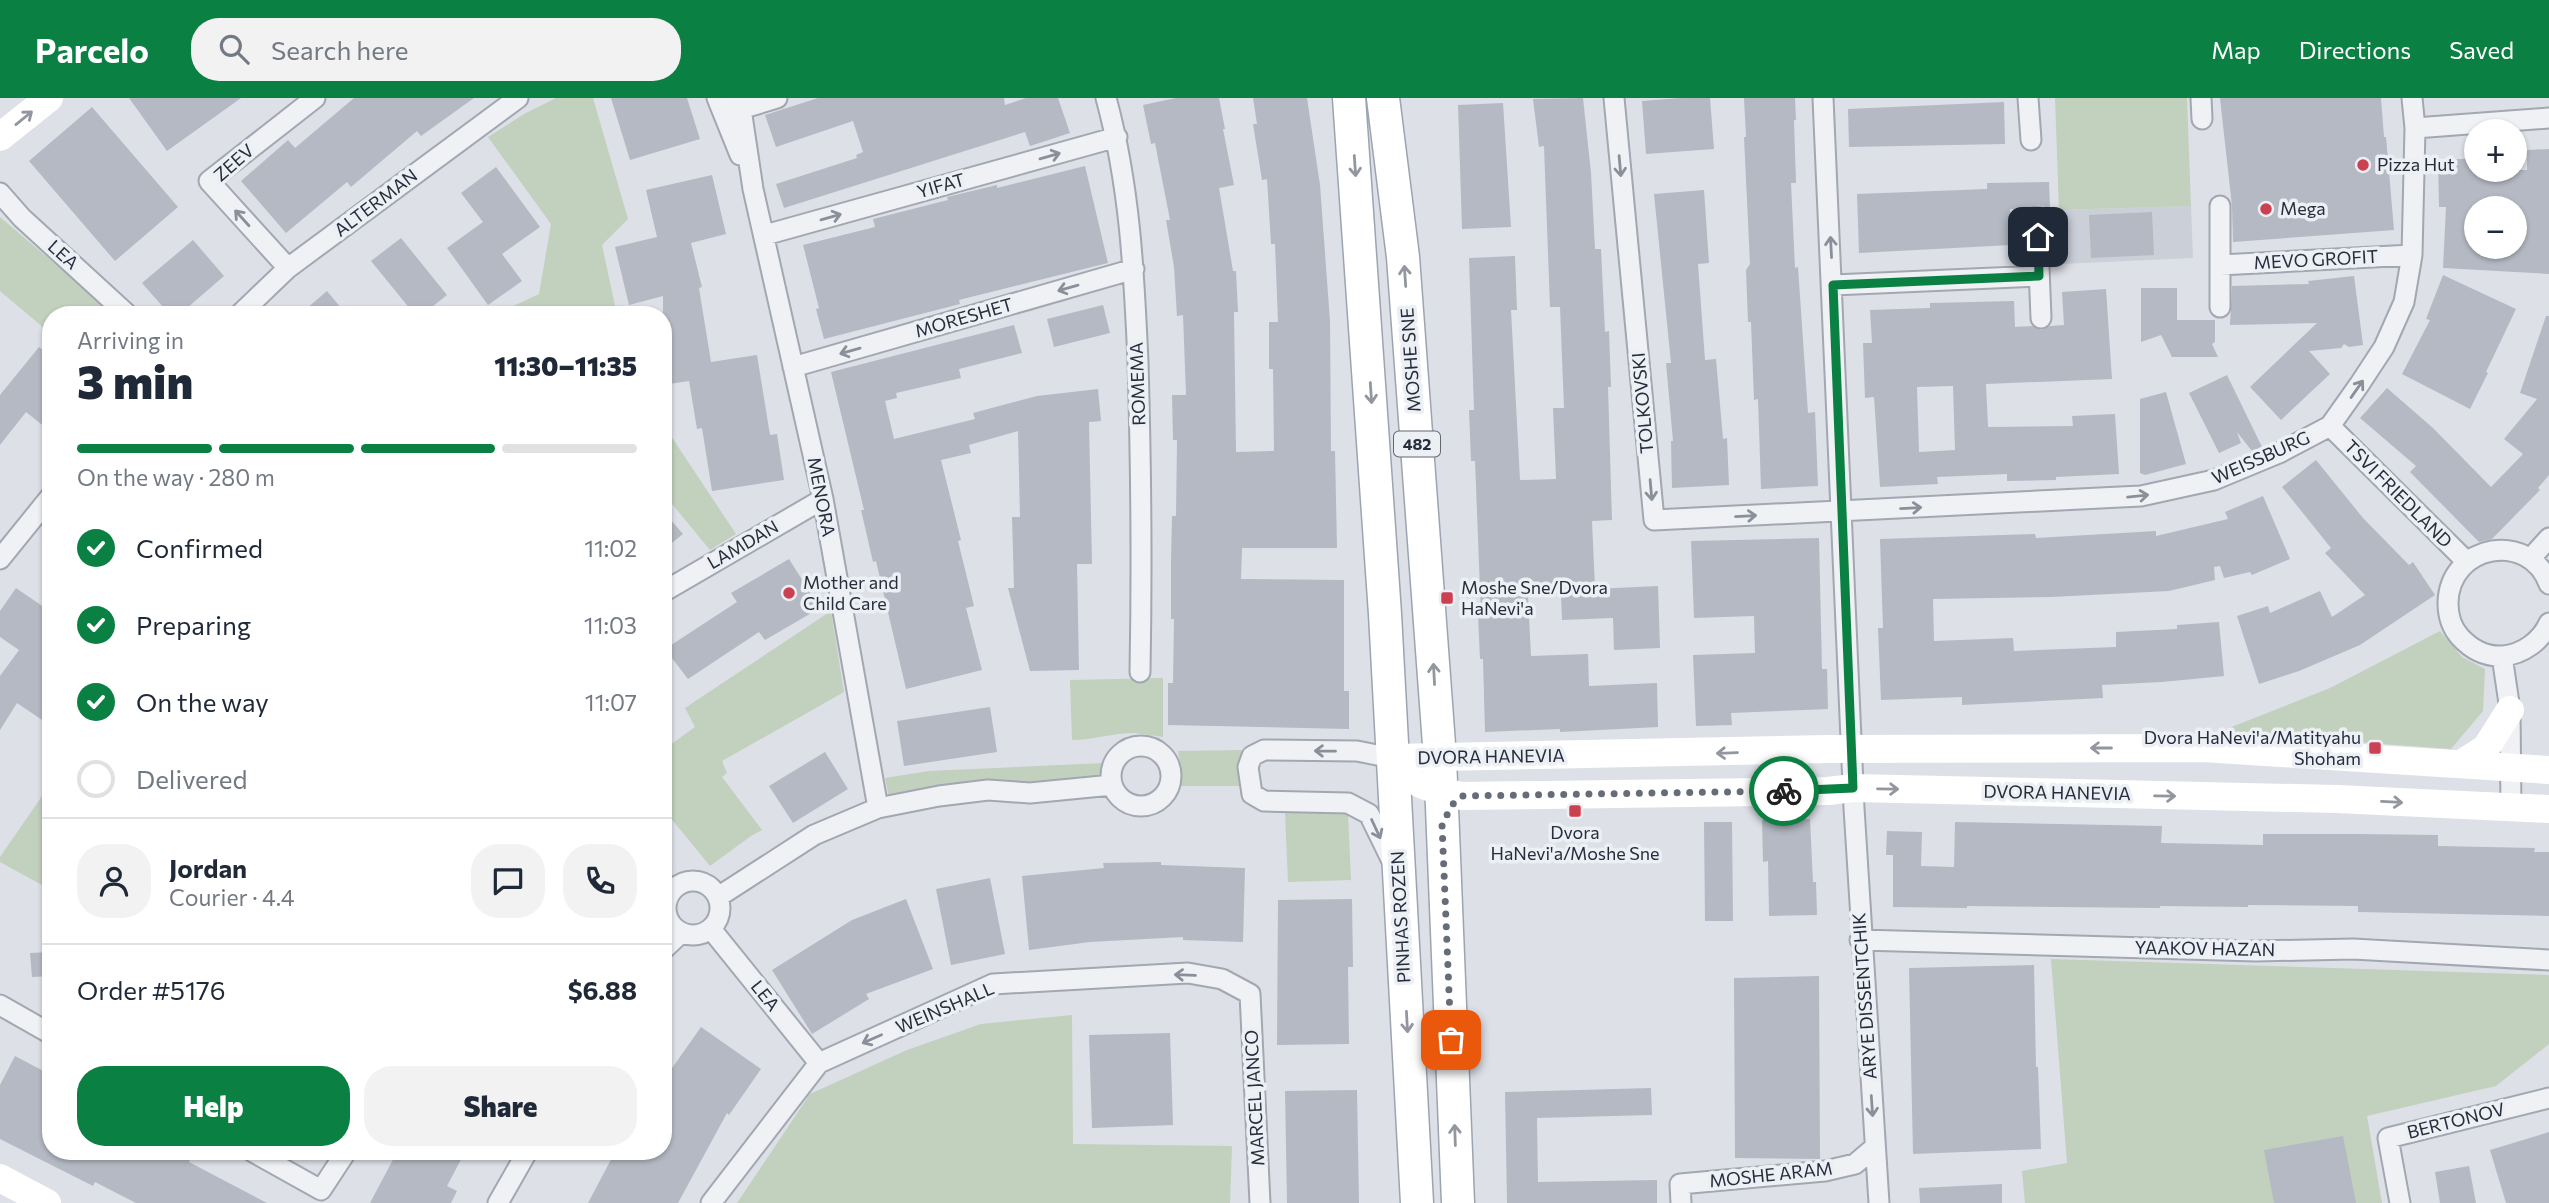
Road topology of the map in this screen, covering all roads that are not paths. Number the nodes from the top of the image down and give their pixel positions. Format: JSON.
{"nodes":[{"id":1,"x":49,"y":98,"type":"edge"},
{"id":2,"x":314,"y":98,"type":"edge"},
{"id":3,"x":718,"y":98,"type":"edge"},
{"id":4,"x":777,"y":98,"type":"edge"},
{"id":5,"x":1106,"y":98,"type":"edge"},
{"id":6,"x":1349,"y":98,"type":"edge"},
{"id":7,"x":1383,"y":98,"type":"edge"},
{"id":8,"x":1614,"y":98,"type":"edge"},
{"id":9,"x":1823,"y":98,"type":"edge"},
{"id":10,"x":2028,"y":98,"type":"edge"},
{"id":11,"x":2201,"y":98,"type":"edge"},
{"id":12,"x":2412,"y":98,"type":"edge"},
{"id":13,"x":513,"y":99,"type":"edge"},
{"id":14,"x":739,"y":104,"type":"edge"},
{"id":15,"x":2549,"y":118,"type":"edge"},
{"id":16,"x":2202,"y":119,"type":"dead end"},
{"id":17,"x":2415,"y":128,"type":"junction"},
{"id":18,"x":0,"y":137,"type":"edge"},
{"id":19,"x":1117,"y":137,"type":"junction"},
{"id":20,"x":2031,"y":140,"type":"dead end"},
{"id":21,"x":753,"y":189,"type":"junction"},
{"id":22,"x":0,"y":193,"type":"edge"},
{"id":23,"x":2220,"y":205,"type":"dead end"},
{"id":24,"x":2038,"y":217,"type":"dead end"},
{"id":25,"x":765,"y":235,"type":"junction"},
{"id":26,"x":2412,"y":255,"type":"junction"},
{"id":27,"x":2220,"y":265,"type":"junction"},
{"id":28,"x":288,"y":268,"type":"junction"},
{"id":29,"x":1134,"y":269,"type":"junction"},
{"id":30,"x":2039,"y":276,"type":"junction"},
{"id":31,"x":1833,"y":285,"type":"junction"},
{"id":32,"x":118,"y":306,"type":"edge"},
{"id":33,"x":248,"y":306,"type":"edge"},
{"id":34,"x":2220,"y":307,"type":"dead end"},
{"id":35,"x":2040,"y":318,"type":"dead end"},
{"id":36,"x":793,"y":367,"type":"junction"},
{"id":37,"x":2330,"y":426,"type":"junction"},
{"id":38,"x":823,"y":499,"type":"junction"},
{"id":39,"x":42,"y":507,"type":"edge"},
{"id":40,"x":1842,"y":511,"type":"junction"},
{"id":41,"x":2549,"y":538,"type":"edge"},
{"id":42,"x":0,"y":559,"type":"edge"},
{"id":43,"x":2530,"y":559,"type":"junction"},
{"id":44,"x":2466,"y":561,"type":"junction"},
{"id":45,"x":2549,"y":584,"type":"edge"},
{"id":46,"x":672,"y":587,"type":"edge"},
{"id":47,"x":2547,"y":630,"type":"edge"},
{"id":48,"x":2502,"y":656,"type":"junction"},
{"id":49,"x":1140,"y":672,"type":"dead end"},
{"id":50,"x":2510,"y":710,"type":"junction"},
{"id":51,"x":1852,"y":750,"type":"junction"},
{"id":52,"x":1392,"y":758,"type":"junction"},
{"id":53,"x":1453,"y":758,"type":"junction"},
{"id":54,"x":2462,"y":764,"type":"junction"},
{"id":55,"x":2512,"y":769,"type":"junction"},
{"id":56,"x":2549,"y":770,"type":"edge"},
{"id":57,"x":1112,"y":785,"type":"dead end"},
{"id":58,"x":1853,"y":788,"type":"junction"},
{"id":59,"x":1452,"y":793,"type":"junction"},
{"id":60,"x":878,"y":808,"type":"junction"},
{"id":61,"x":2511,"y":808,"type":"junction"},
{"id":62,"x":2549,"y":809,"type":"edge"},
{"id":63,"x":1400,"y":878,"type":"junction"},
{"id":64,"x":672,"y":883,"type":"edge"},
{"id":65,"x":718,"y":897,"type":"junction"},
{"id":66,"x":672,"y":925,"type":"edge"},
{"id":67,"x":710,"y":929,"type":"junction"},
{"id":68,"x":681,"y":933,"type":"junction"},
{"id":69,"x":1860,"y":940,"type":"junction"},
{"id":70,"x":672,"y":942,"type":"edge"},
{"id":71,"x":2549,"y":960,"type":"edge"},
{"id":72,"x":1250,"y":994,"type":"joint"},
{"id":73,"x":0,"y":1005,"type":"edge"},
{"id":74,"x":42,"y":1029,"type":"edge"},
{"id":75,"x":819,"y":1063,"type":"junction"},
{"id":76,"x":2549,"y":1098,"type":"edge"},
{"id":77,"x":1875,"y":1147,"type":"junction"},
{"id":78,"x":268,"y":1160,"type":"edge"},
{"id":79,"x":340,"y":1160,"type":"edge"},
{"id":80,"x":522,"y":1160,"type":"edge"},
{"id":81,"x":0,"y":1178,"type":"edge"},
{"id":82,"x":47,"y":1203,"type":"edge"},
{"id":83,"x":498,"y":1203,"type":"edge"},
{"id":84,"x":711,"y":1203,"type":"edge"},
{"id":85,"x":1260,"y":1203,"type":"edge"},
{"id":86,"x":1416,"y":1203,"type":"edge"},
{"id":87,"x":1458,"y":1203,"type":"edge"},
{"id":88,"x":1681,"y":1203,"type":"edge"},
{"id":89,"x":1879,"y":1203,"type":"edge"},
{"id":90,"x":2400,"y":1203,"type":"edge"}],
"edges":[{"from":18,"to":1,"type":"street","one_way":true},
{"from":28,"to":2,"type":"street","name":"ZEEV","one_way":true},
{"from":3,"to":21,"type":"street","name":"MENORA"},
{"from":4,"to":14,"type":"street"},
{"from":5,"to":19,"type":"street","name":"ROMEMA"},
{"from":6,"to":52,"type":"main road","number":"482","one_way":true},
{"from":53,"to":7,"type":"main road","name":"MOSHE SNE","number":"482","one_way":true},
{"from":8,"to":40,"type":"street","name":"TOLKOVSKI","one_way":true},
{"from":31,"to":9,"type":"street","name":"ARYE DISSENTCHIK","one_way":true},
{"from":10,"to":20,"type":"street"},
{"from":11,"to":16,"type":"street"},
{"from":12,"to":17,"type":"street","name":"WEISSBURG"},
{"from":13,"to":28,"type":"street","name":"ALTERMAN"},
{"from":14,"to":21,"type":"street","name":"MENORA"},
{"from":15,"to":17,"type":"street"},
{"from":17,"to":26,"type":"street","name":"WEISSBURG"},
{"from":25,"to":19,"type":"street","name":"YIFAT","one_way":true},
{"from":19,"to":29,"type":"street","name":"ROMEMA"},
{"from":21,"to":25,"type":"street","name":"MENORA"},
{"from":22,"to":32,"type":"street","name":"LEA"},
{"from":23,"to":27,"type":"street"},
{"from":24,"to":30,"type":"street"},
{"from":25,"to":36,"type":"street","name":"MENORA"},
{"from":26,"to":27,"type":"street","name":"MEVO GROFIT"},
{"from":37,"to":26,"type":"street","name":"WEISSBURG","one_way":true},
{"from":27,"to":34,"type":"street"},
{"from":28,"to":33,"type":"street","name":"ALTERMAN"},
{"from":29,"to":36,"type":"street","name":"MORESHET","one_way":true},
{"from":29,"to":49,"type":"street","name":"ROMEMA"},
{"from":30,"to":31,"type":"street"},
{"from":30,"to":35,"type":"street"},
{"from":31,"to":40,"type":"street","name":"ARYE DISSENTCHIK"},
{"from":36,"to":38,"type":"street","name":"MENORA"},
{"from":40,"to":37,"type":"street","name":"WEISSBURG","one_way":true},
{"from":37,"to":44,"type":"street","name":"TSVI FRIEDLAND"},
{"from":38,"to":46,"type":"street","name":"LAMDAN"},
{"from":38,"to":60,"type":"street","name":"MENORA"},
{"from":39,"to":42,"type":"street"},
{"from":40,"to":51,"type":"street","name":"ARYE DISSENTCHIK"},
{"from":41,"to":43,"type":"street"},
{"from":43,"to":44,"type":"street"},
{"from":43,"to":45,"type":"street"},
{"from":44,"to":48,"type":"street"},
{"from":47,"to":48,"type":"street"},
{"from":48,"to":50,"type":"street"},
{"from":50,"to":54,"type":"street"},
{"from":50,"to":55,"type":"street"},
{"from":51,"to":53,"type":"street","name":"DVORA HANEVIA","one_way":true},
{"from":54,"to":51,"type":"street","name":"DVORA HANEVIA","one_way":true},
{"from":51,"to":58,"type":"street","name":"ARYE DISSENTCHIK"},
{"from":52,"to":53,"type":"street","name":"DVORA HANEVIA"},
{"from":52,"to":59,"type":"street","name":"DVORA HANEVIA"},
{"from":52,"to":63,"type":"main road","name":"PINHAS ROZEN","number":"482"},
{"from":52,"to":63,"type":"street","one_way":true},
{"from":53,"to":59,"type":"main road","name":"MOSHE SNE","number":"482"},
{"from":54,"to":55,"type":"street","name":"DVORA HANEVIA"},
{"from":55,"to":56,"type":"street","name":"DVORA HANEVIA"},
{"from":55,"to":61,"type":"street"},
{"from":57,"to":60,"type":"street"},
{"from":58,"to":59,"type":"street","name":"DVORA HANEVIA"},
{"from":58,"to":61,"type":"street","name":"DVORA HANEVIA","one_way":true},
{"from":58,"to":69,"type":"street","name":"ARYE DISSENTCHIK"},
{"from":87,"to":59,"type":"main road","number":"482","one_way":true},
{"from":60,"to":65,"type":"street"},
{"from":61,"to":62,"type":"street","name":"DVORA HANEVIA"},
{"from":63,"to":86,"type":"main road","name":"PINHAS ROZEN","number":"482","one_way":true},
{"from":64,"to":65,"type":"street"},
{"from":65,"to":67,"type":"street"},
{"from":66,"to":68,"type":"street"},
{"from":67,"to":68,"type":"street"},
{"from":67,"to":75,"type":"street","name":"LEA"},
{"from":68,"to":70,"type":"street"},
{"from":69,"to":71,"type":"street","name":"YAAKOV HAZAN"},
{"from":69,"to":77,"type":"street","name":"ARYE DISSENTCHIK","one_way":true},
{"from":72,"to":75,"type":"street","name":"WEINSHALL","one_way":true},
{"from":72,"to":85,"type":"street","name":"MARCEL JANCO"},
{"from":73,"to":74,"type":"street"},
{"from":75,"to":84,"type":"street","name":"WEINSHALL"},
{"from":76,"to":90,"type":"street","name":"BERTONOV"},
{"from":77,"to":88,"type":"street","name":"MOSHE ARAM"},
{"from":77,"to":89,"type":"street","name":"ARYE DISSENTCHIK"},
{"from":78,"to":79,"type":"street"},
{"from":80,"to":83,"type":"street"},
{"from":81,"to":82,"type":"street"}]}
